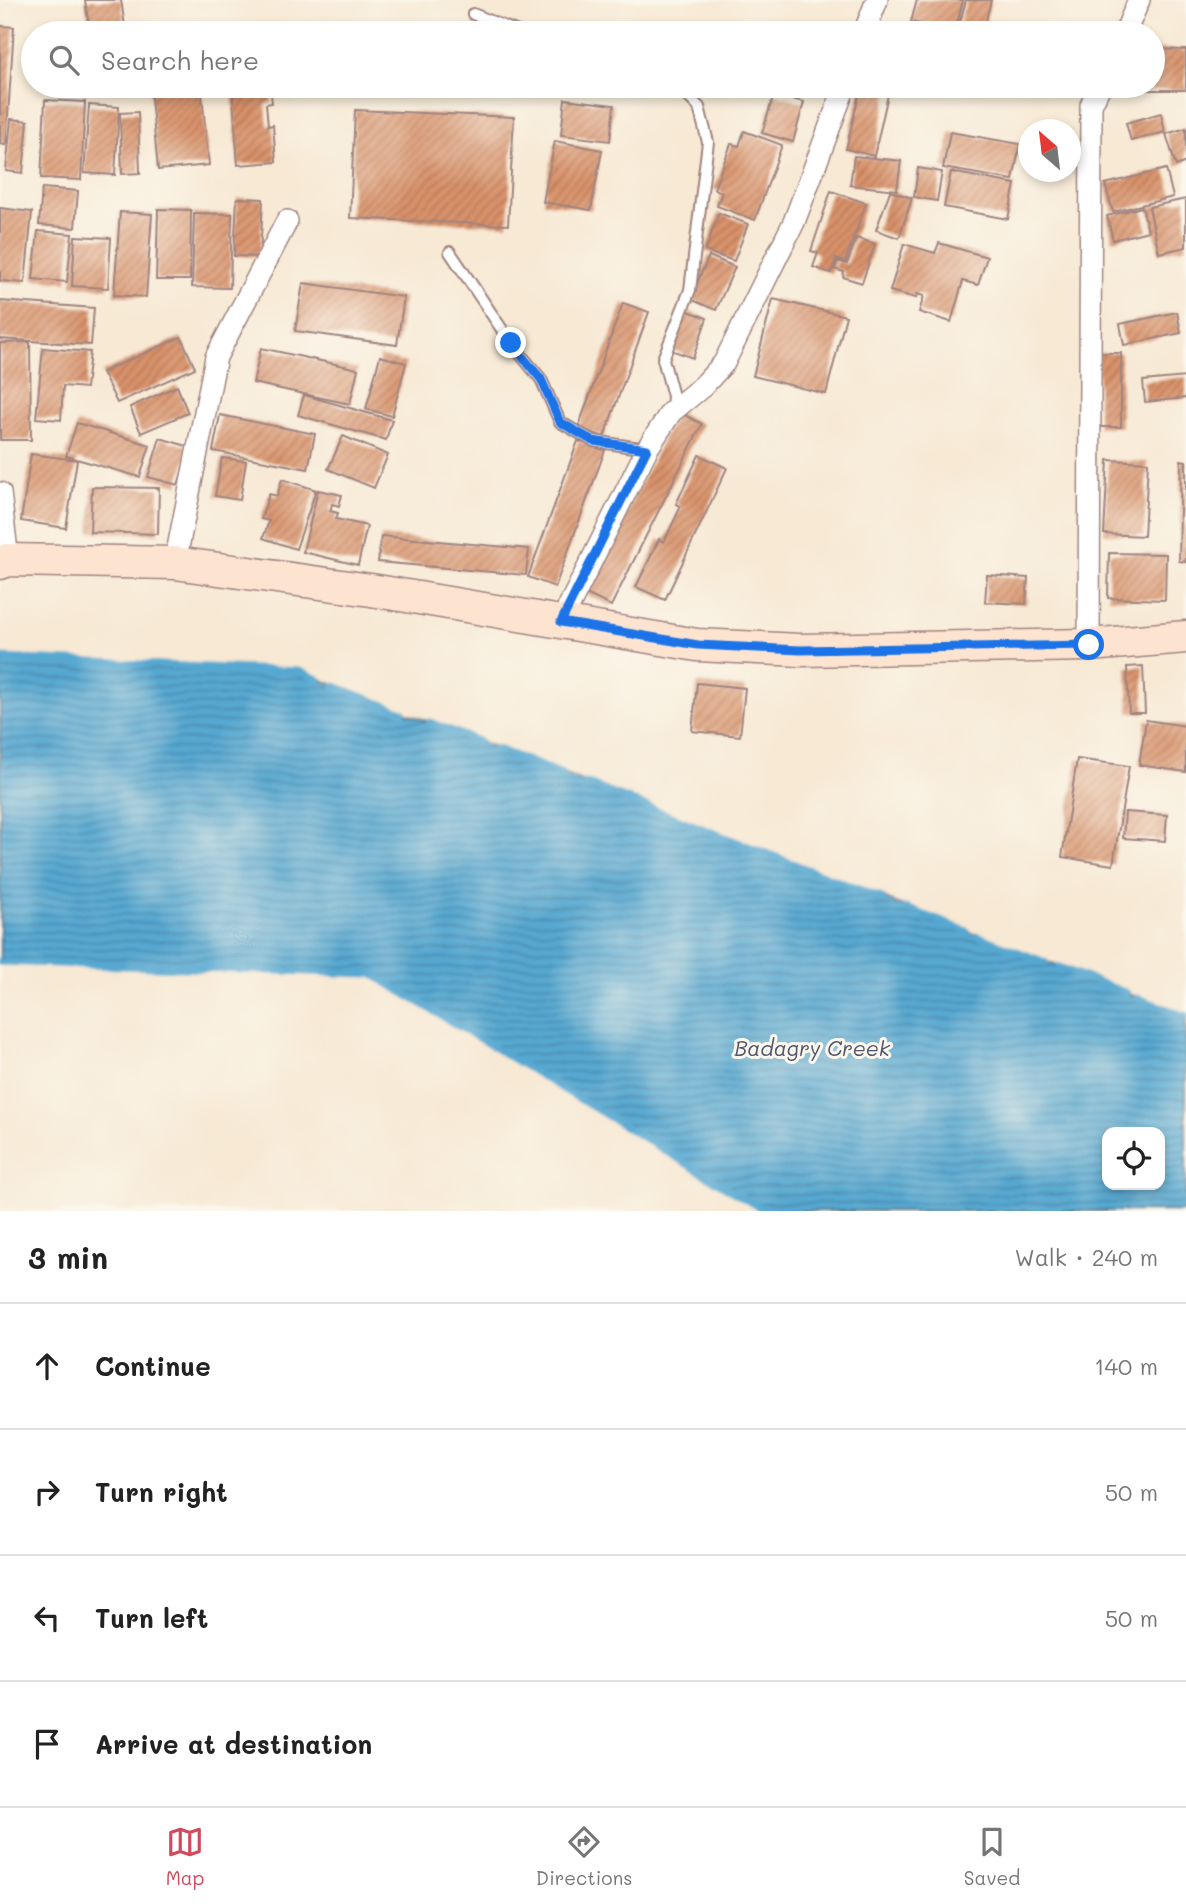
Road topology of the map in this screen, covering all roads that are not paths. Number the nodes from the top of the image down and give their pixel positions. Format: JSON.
{"nodes":[{"id":1,"x":877,"y":0,"type":"edge"},
{"id":2,"x":1139,"y":0,"type":"edge"},
{"id":3,"x":473,"y":14,"type":"dead end"},
{"id":4,"x":490,"y":21,"type":"edge"},
{"id":5,"x":869,"y":21,"type":"edge"},
{"id":6,"x":1130,"y":21,"type":"edge"},
{"id":7,"x":690,"y":98,"type":"edge"},
{"id":8,"x":840,"y":98,"type":"edge"},
{"id":9,"x":1094,"y":98,"type":"edge"},
{"id":10,"x":286,"y":222,"type":"dead end"},
{"id":11,"x":450,"y":252,"type":"dead end"},
{"id":12,"x":671,"y":412,"type":"junction"},
{"id":13,"x":647,"y":449,"type":"junction"},
{"id":14,"x":0,"y":493,"type":"edge"},
{"id":15,"x":4,"y":561,"type":"edge"},
{"id":16,"x":175,"y":563,"type":"junction"},
{"id":17,"x":561,"y":622,"type":"junction"},
{"id":18,"x":1186,"y":637,"type":"edge"},
{"id":19,"x":1089,"y":645,"type":"junction"}],
"edges":[{"from":1,"to":5,"type":"street"},
{"from":2,"to":6,"type":"street"},
{"from":3,"to":4,"type":"lane"},
{"from":7,"to":12,"type":"lane"},
{"from":8,"to":12,"type":"street"},
{"from":9,"to":19,"type":"street"},
{"from":10,"to":16,"type":"street"},
{"from":11,"to":13,"type":"lane"},
{"from":12,"to":13,"type":"street"},
{"from":13,"to":17,"type":"street"},
{"from":14,"to":15,"type":"street"},
{"from":15,"to":16,"type":"street"},
{"from":16,"to":17,"type":"street"},
{"from":17,"to":19,"type":"street"},
{"from":18,"to":19,"type":"street"}]}
